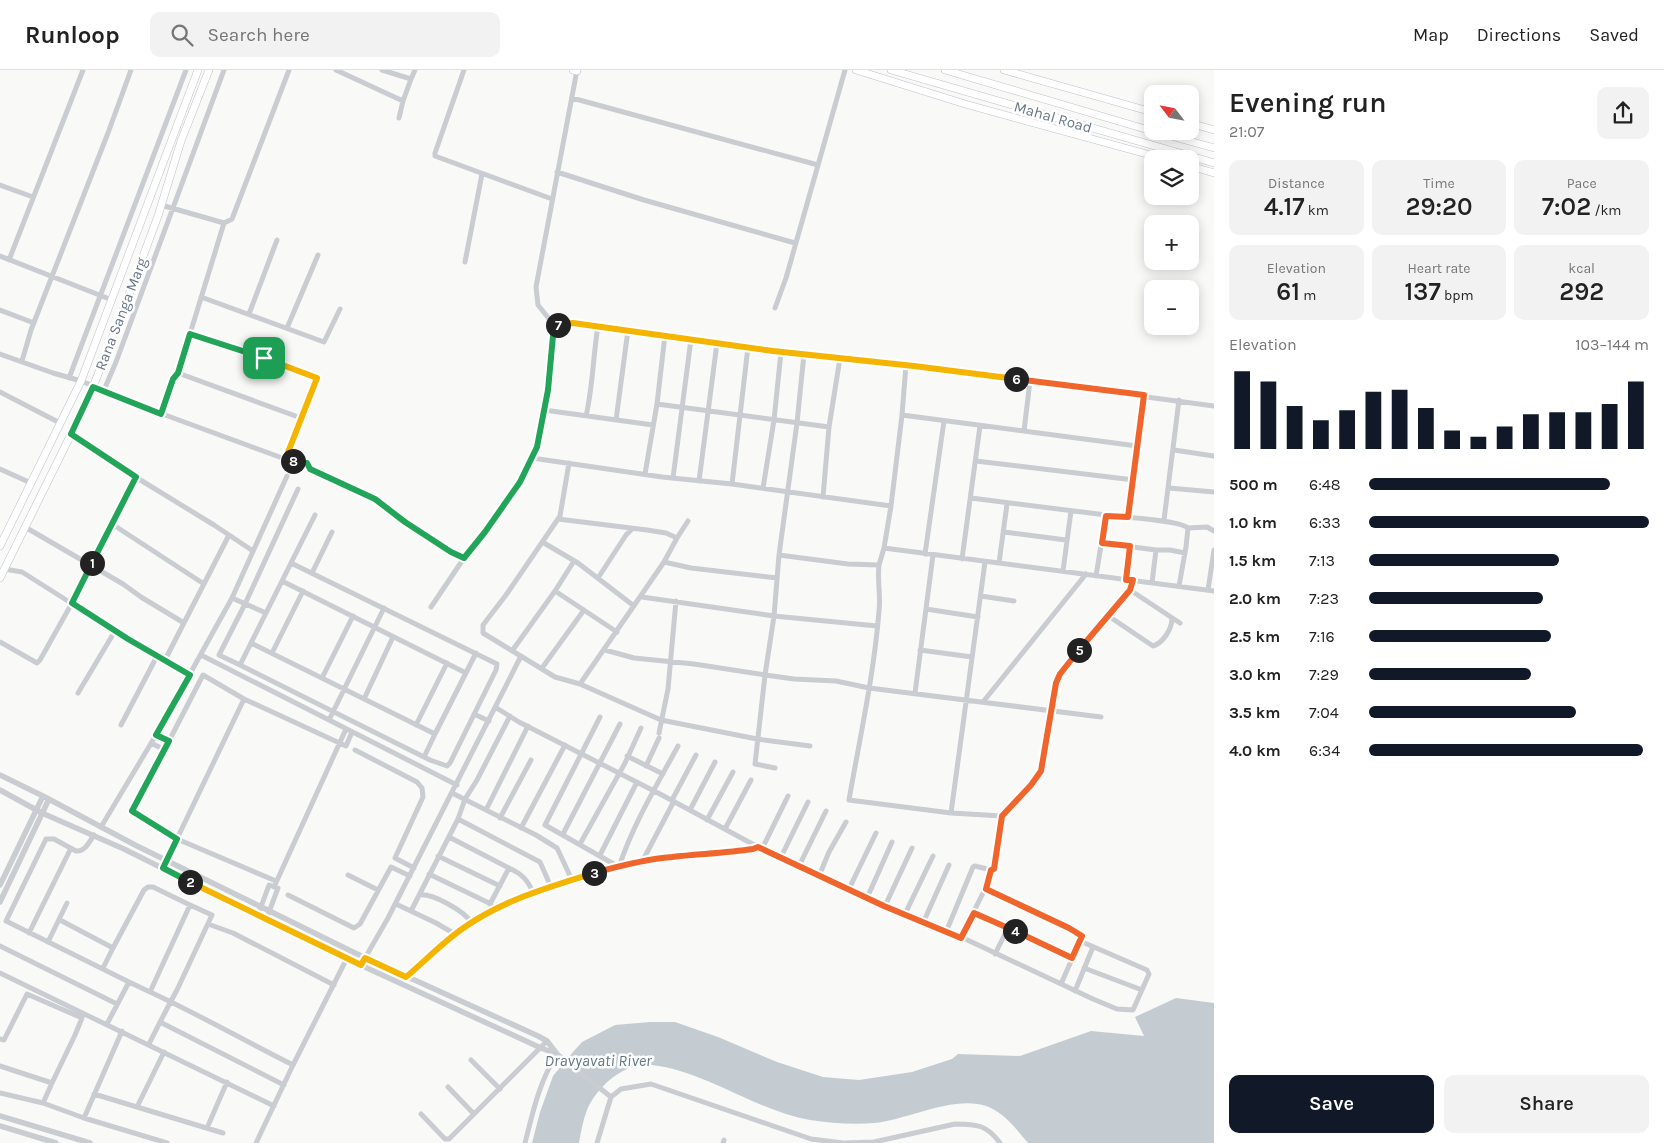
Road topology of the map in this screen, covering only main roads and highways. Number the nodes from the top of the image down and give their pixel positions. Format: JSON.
{"nodes":[{"id":1,"x":198,"y":70,"type":"edge"},
{"id":2,"x":209,"y":70,"type":"edge"},
{"id":3,"x":856,"y":70,"type":"edge"},
{"id":4,"x":891,"y":70,"type":"edge"},
{"id":5,"x":945,"y":70,"type":"edge"},
{"id":6,"x":1004,"y":70,"type":"edge"},
{"id":7,"x":1144,"y":110,"type":"edge"},
{"id":8,"x":1199,"y":126,"type":"edge"},
{"id":9,"x":1144,"y":128,"type":"edge"},
{"id":10,"x":1214,"y":130,"type":"edge"},
{"id":11,"x":1185,"y":140,"type":"edge"},
{"id":12,"x":1214,"y":148,"type":"edge"},
{"id":13,"x":1144,"y":153,"type":"edge"},
{"id":14,"x":1214,"y":163,"type":"edge"},
{"id":15,"x":1199,"y":169,"type":"edge"},
{"id":16,"x":1214,"y":173,"type":"edge"},
{"id":17,"x":0,"y":546,"type":"edge"},
{"id":18,"x":0,"y":578,"type":"edge"}],
"edges":[{"from":1,"to":17,"type":"main road","name":"Rana Sanga Marg"},
{"from":2,"to":18,"type":"main road","name":"Rana Sanga Marg"},
{"from":3,"to":13,"type":"main road"},
{"from":4,"to":14,"type":"main road","name":"Mahal Road"},
{"from":5,"to":9,"type":"main road","name":"Mahal Road"},
{"from":6,"to":7,"type":"main road"},
{"from":8,"to":10,"type":"main road"},
{"from":11,"to":12,"type":"main road","name":"Mahal Road"},
{"from":15,"to":16,"type":"main road"}]}
